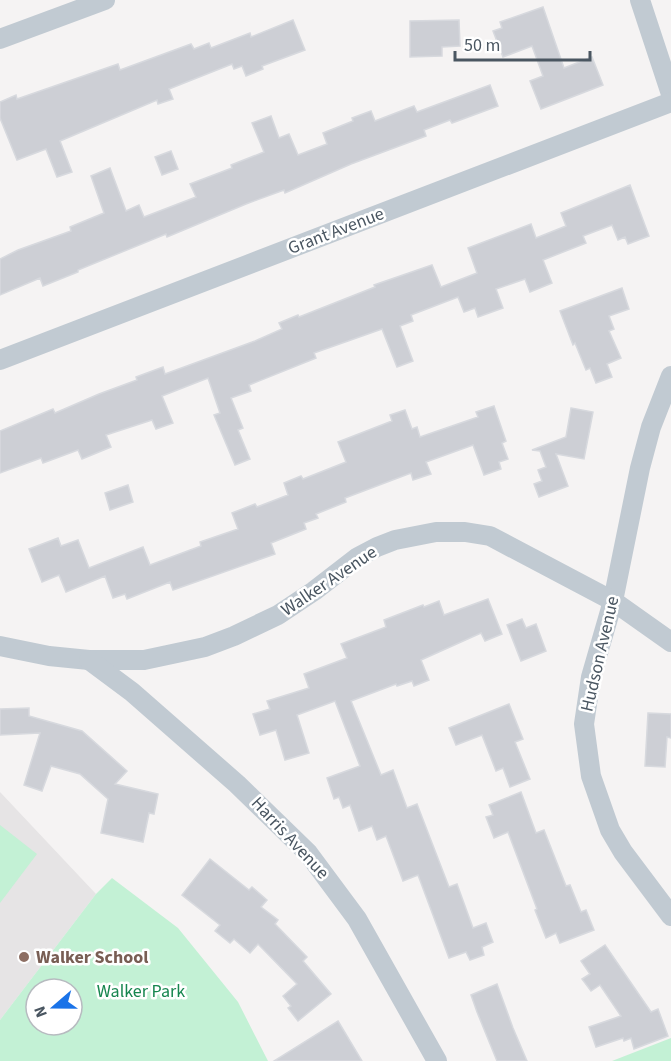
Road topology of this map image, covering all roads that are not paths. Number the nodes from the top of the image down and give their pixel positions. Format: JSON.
{"nodes":[{"id":1,"x":105,"y":0,"type":"edge"},
{"id":2,"x":640,"y":0,"type":"edge"},
{"id":3,"x":0,"y":39,"type":"edge"},
{"id":4,"x":671,"y":94,"type":"edge"},
{"id":5,"x":671,"y":102,"type":"edge"},
{"id":6,"x":0,"y":360,"type":"edge"},
{"id":7,"x":671,"y":376,"type":"edge"},
{"id":8,"x":613,"y":601,"type":"junction"},
{"id":9,"x":671,"y":642,"type":"edge"},
{"id":10,"x":0,"y":646,"type":"edge"},
{"id":11,"x":89,"y":660,"type":"junction"},
{"id":12,"x":671,"y":916,"type":"edge"},
{"id":13,"x":438,"y":1061,"type":"edge"}],
"edges":[{"from":1,"to":3,"type":"street"},
{"from":2,"to":4,"type":"street"},
{"from":5,"to":6,"type":"street","name":"Grant Avenue"},
{"from":7,"to":8,"type":"street","name":"Hudson Avenue"},
{"from":8,"to":9,"type":"street","name":"Walker Avenue"},
{"from":8,"to":11,"type":"street","name":"Walker Avenue"},
{"from":8,"to":12,"type":"street","name":"Hudson Avenue"},
{"from":10,"to":11,"type":"street","name":"Walker Avenue"},
{"from":11,"to":13,"type":"street","name":"Harris Avenue"}]}
